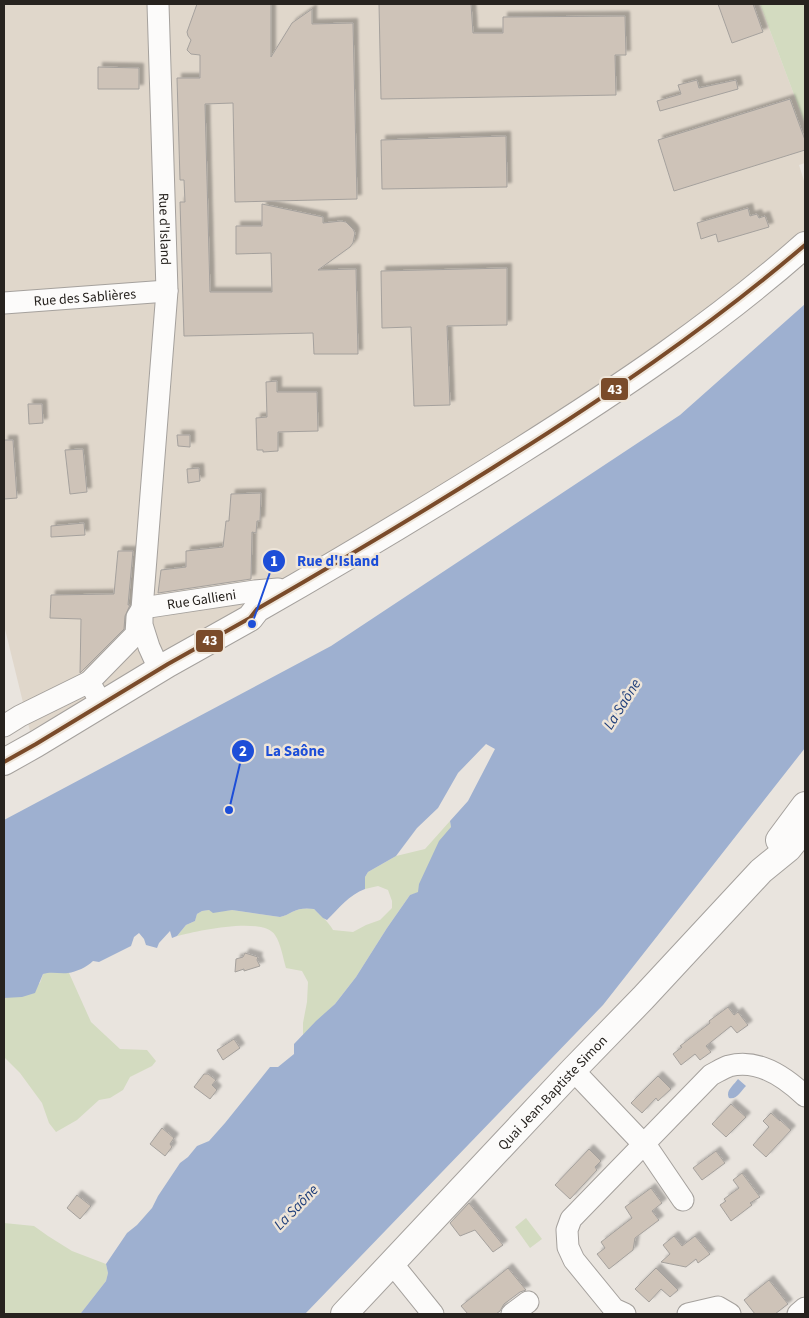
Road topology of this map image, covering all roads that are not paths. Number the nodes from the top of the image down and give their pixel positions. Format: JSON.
{"nodes":[{"id":1,"x":158,"y":4,"type":"edge"},
{"id":2,"x":805,"y":245,"type":"edge"},
{"id":3,"x":167,"y":291,"type":"junction"},
{"id":4,"x":4,"y":303,"type":"edge"},
{"id":5,"x":282,"y":594,"type":"junction"},
{"id":6,"x":145,"y":608,"type":"junction"},
{"id":7,"x":157,"y":665,"type":"junction"},
{"id":8,"x":95,"y":694,"type":"junction"},
{"id":9,"x":4,"y":726,"type":"edge"},
{"id":10,"x":4,"y":746,"type":"edge"},
{"id":11,"x":4,"y":762,"type":"edge"},
{"id":12,"x":805,"y":805,"type":"edge"},
{"id":13,"x":805,"y":828,"type":"edge"},
{"id":14,"x":761,"y":871,"type":"junction"},
{"id":15,"x":573,"y":1070,"type":"junction"},
{"id":16,"x":805,"y":1096,"type":"edge"},
{"id":17,"x":644,"y":1144,"type":"junction"},
{"id":18,"x":683,"y":1200,"type":"dead end"},
{"id":19,"x":391,"y":1262,"type":"junction"},
{"id":20,"x":344,"y":1314,"type":"edge"},
{"id":21,"x":433,"y":1314,"type":"edge"},
{"id":22,"x":625,"y":1314,"type":"edge"},
{"id":23,"x":688,"y":1314,"type":"edge"},
{"id":24,"x":730,"y":1314,"type":"edge"}],
"edges":[{"from":1,"to":3,"type":"street","name":"Rue d'Island"},
{"from":2,"to":5,"type":"main road"},
{"from":3,"to":4,"type":"street","name":"Rue des Sablières"},
{"from":3,"to":6,"type":"street","name":"Rue d'Island"},
{"from":5,"to":6,"type":"street","name":"Rue Gallieni"},
{"from":5,"to":7,"type":"main road"},
{"from":6,"to":7,"type":"street","name":"Rue d'Island"},
{"from":6,"to":8,"type":"street"},
{"from":7,"to":8,"type":"main road"},
{"from":8,"to":9,"type":"street"},
{"from":8,"to":10,"type":"main road"},
{"from":8,"to":11,"type":"main road"},
{"from":12,"to":14,"type":"main road","name":"Quai Jean-Baptiste Simon"},
{"from":13,"to":14,"type":"main road","name":"Quai Jean-Baptiste Simon"},
{"from":14,"to":15,"type":"main road","name":"Quai Jean-Baptiste Simon"},
{"from":15,"to":17,"type":"street"},
{"from":15,"to":19,"type":"main road","name":"Quai Jean-Baptiste Simon"},
{"from":16,"to":17,"type":"street"},
{"from":17,"to":18,"type":"street"},
{"from":17,"to":22,"type":"street"},
{"from":19,"to":20,"type":"main road","name":"Quai Jean-Baptiste Simon"},
{"from":19,"to":21,"type":"street"},
{"from":23,"to":24,"type":"street"}]}
